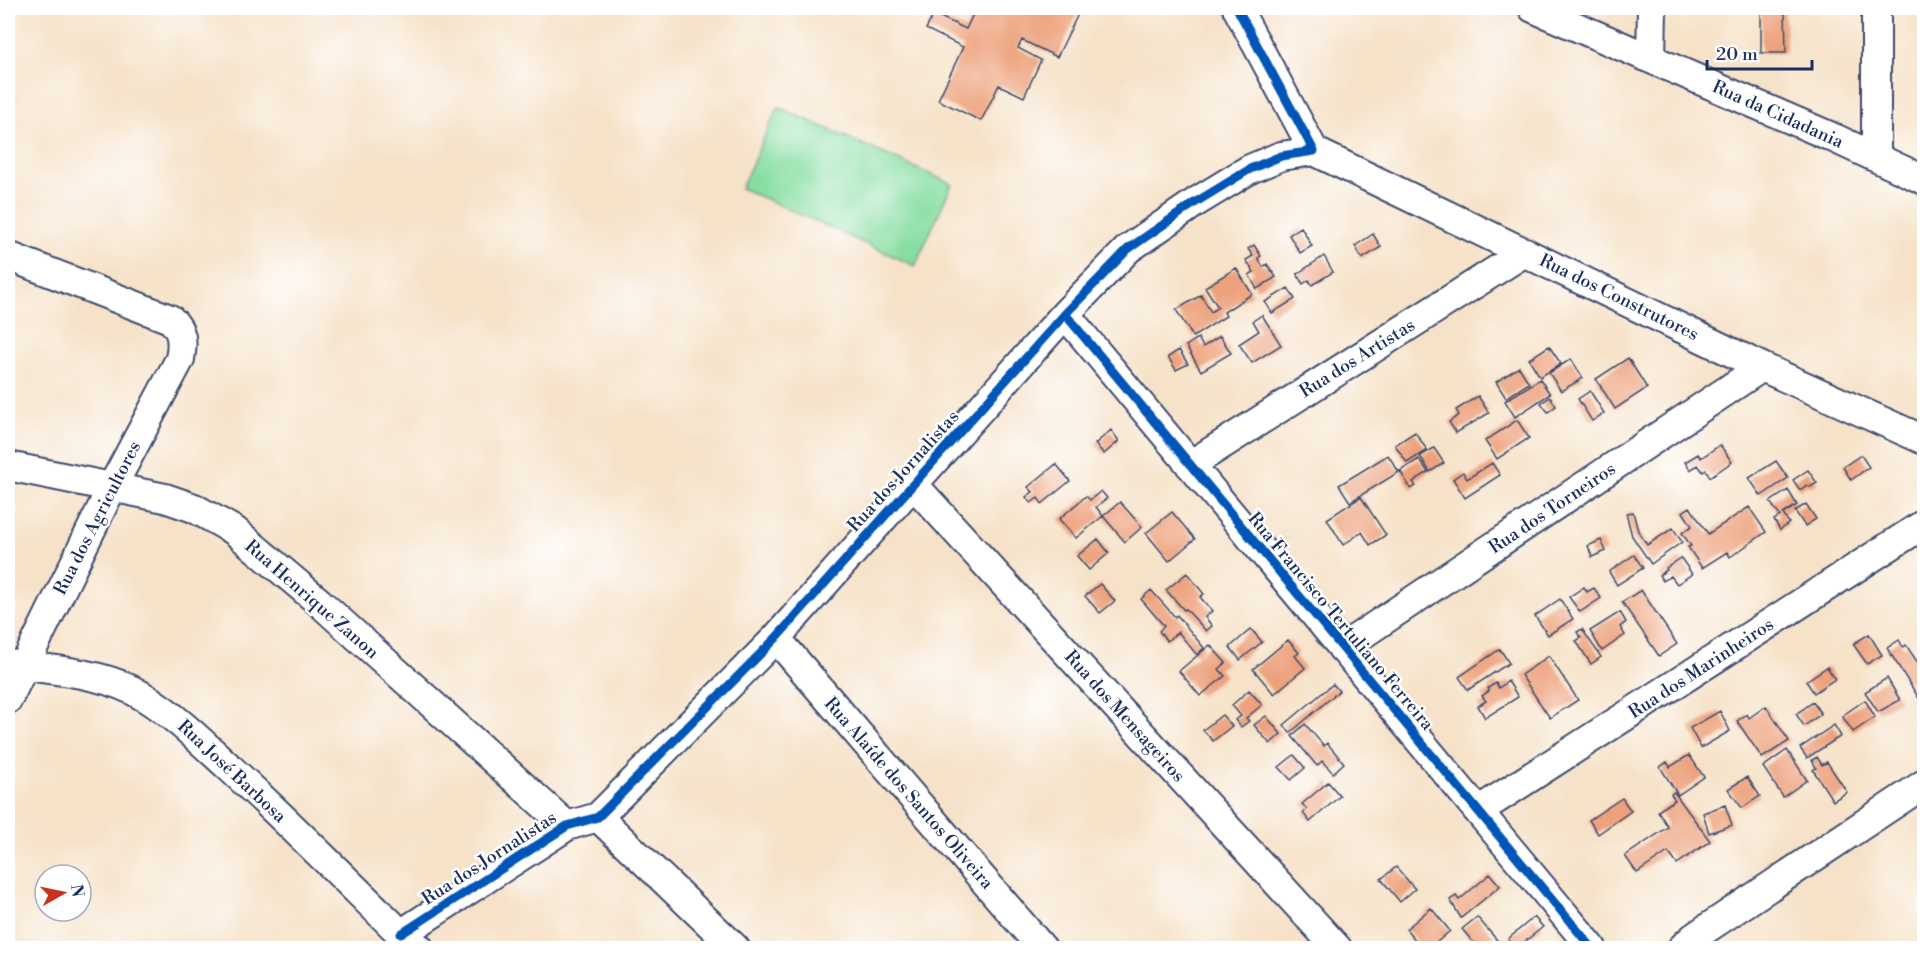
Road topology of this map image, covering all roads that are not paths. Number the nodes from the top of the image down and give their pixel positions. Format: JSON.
{"nodes":[{"id":1,"x":1237,"y":8,"type":"edge"},
{"id":2,"x":1533,"y":8,"type":"edge"},
{"id":3,"x":1652,"y":8,"type":"edge"},
{"id":4,"x":1876,"y":8,"type":"edge"},
{"id":5,"x":1651,"y":59,"type":"junction"},
{"id":6,"x":1314,"y":151,"type":"junction"},
{"id":7,"x":1876,"y":157,"type":"junction"},
{"id":8,"x":1924,"y":180,"type":"edge"},
{"id":9,"x":1525,"y":252,"type":"junction"},
{"id":10,"x":8,"y":256,"type":"edge"},
{"id":11,"x":1065,"y":314,"type":"junction"},
{"id":12,"x":1762,"y":367,"type":"junction"},
{"id":13,"x":1924,"y":440,"type":"edge"},
{"id":14,"x":1190,"y":465,"type":"junction"},
{"id":15,"x":8,"y":466,"type":"edge"},
{"id":16,"x":913,"y":484,"type":"junction"},
{"id":17,"x":112,"y":487,"type":"junction"},
{"id":18,"x":1924,"y":524,"type":"edge"},
{"id":19,"x":776,"y":638,"type":"junction"},
{"id":20,"x":1342,"y":648,"type":"junction"},
{"id":21,"x":15,"y":665,"type":"edge"},
{"id":22,"x":8,"y":699,"type":"edge"},
{"id":23,"x":1924,"y":784,"type":"edge"},
{"id":24,"x":1478,"y":811,"type":"junction"},
{"id":25,"x":598,"y":817,"type":"junction"},
{"id":26,"x":567,"y":826,"type":"junction"},
{"id":27,"x":410,"y":941,"type":"edge"},
{"id":28,"x":735,"y":948,"type":"edge"},
{"id":29,"x":1042,"y":948,"type":"edge"},
{"id":30,"x":1337,"y":948,"type":"edge"},
{"id":31,"x":1592,"y":948,"type":"edge"},
{"id":32,"x":1682,"y":948,"type":"edge"}],
"edges":[{"from":1,"to":6,"type":"street"},
{"from":2,"to":5,"type":"street","name":"Rua da Cidadania"},
{"from":3,"to":5,"type":"street"},
{"from":4,"to":7,"type":"street"},
{"from":5,"to":7,"type":"street","name":"Rua da Cidadania"},
{"from":6,"to":9,"type":"street","name":"Rua dos Construtores"},
{"from":6,"to":11,"type":"street","name":"Rua dos Jornalistas"},
{"from":7,"to":8,"type":"street","name":"Rua da Cidadania"},
{"from":9,"to":12,"type":"street","name":"Rua dos Construtores"},
{"from":9,"to":14,"type":"street","name":"Rua dos Artistas"},
{"from":10,"to":17,"type":"street","name":"Rua dos Agricultores"},
{"from":11,"to":14,"type":"street","name":"Rua Francisco Tertuliano Ferreira"},
{"from":11,"to":16,"type":"street","name":"Rua dos Jornalistas"},
{"from":12,"to":13,"type":"street","name":"Rua dos Construtores"},
{"from":12,"to":20,"type":"street","name":"Rua dos Torneiros"},
{"from":14,"to":20,"type":"street","name":"Rua Francisco Tertuliano Ferreira"},
{"from":15,"to":17,"type":"street","name":"Rua Henrique Zanon"},
{"from":16,"to":19,"type":"street","name":"Rua dos Jornalistas"},
{"from":16,"to":30,"type":"street","name":"Rua dos Mensageiros"},
{"from":17,"to":21,"type":"street","name":"Rua dos Agricultores"},
{"from":17,"to":26,"type":"street","name":"Rua Henrique Zanon"},
{"from":18,"to":24,"type":"street","name":"Rua dos Marinheiros"},
{"from":19,"to":25,"type":"street","name":"Rua dos Jornalistas"},
{"from":19,"to":29,"type":"street","name":"Rua Alaíde dos Santos Oliveira"},
{"from":20,"to":24,"type":"street","name":"Rua Francisco Tertuliano Ferreira"},
{"from":21,"to":22,"type":"street","name":"Rua dos Agricultores"},
{"from":21,"to":27,"type":"street","name":"Rua José Barbosa"},
{"from":23,"to":32,"type":"street"},
{"from":24,"to":31,"type":"street","name":"Rua Francisco Tertuliano Ferreira"},
{"from":25,"to":26,"type":"street","name":"Rua dos Jornalistas"},
{"from":25,"to":28,"type":"street"},
{"from":26,"to":27,"type":"street","name":"Rua dos Jornalistas"}]}
